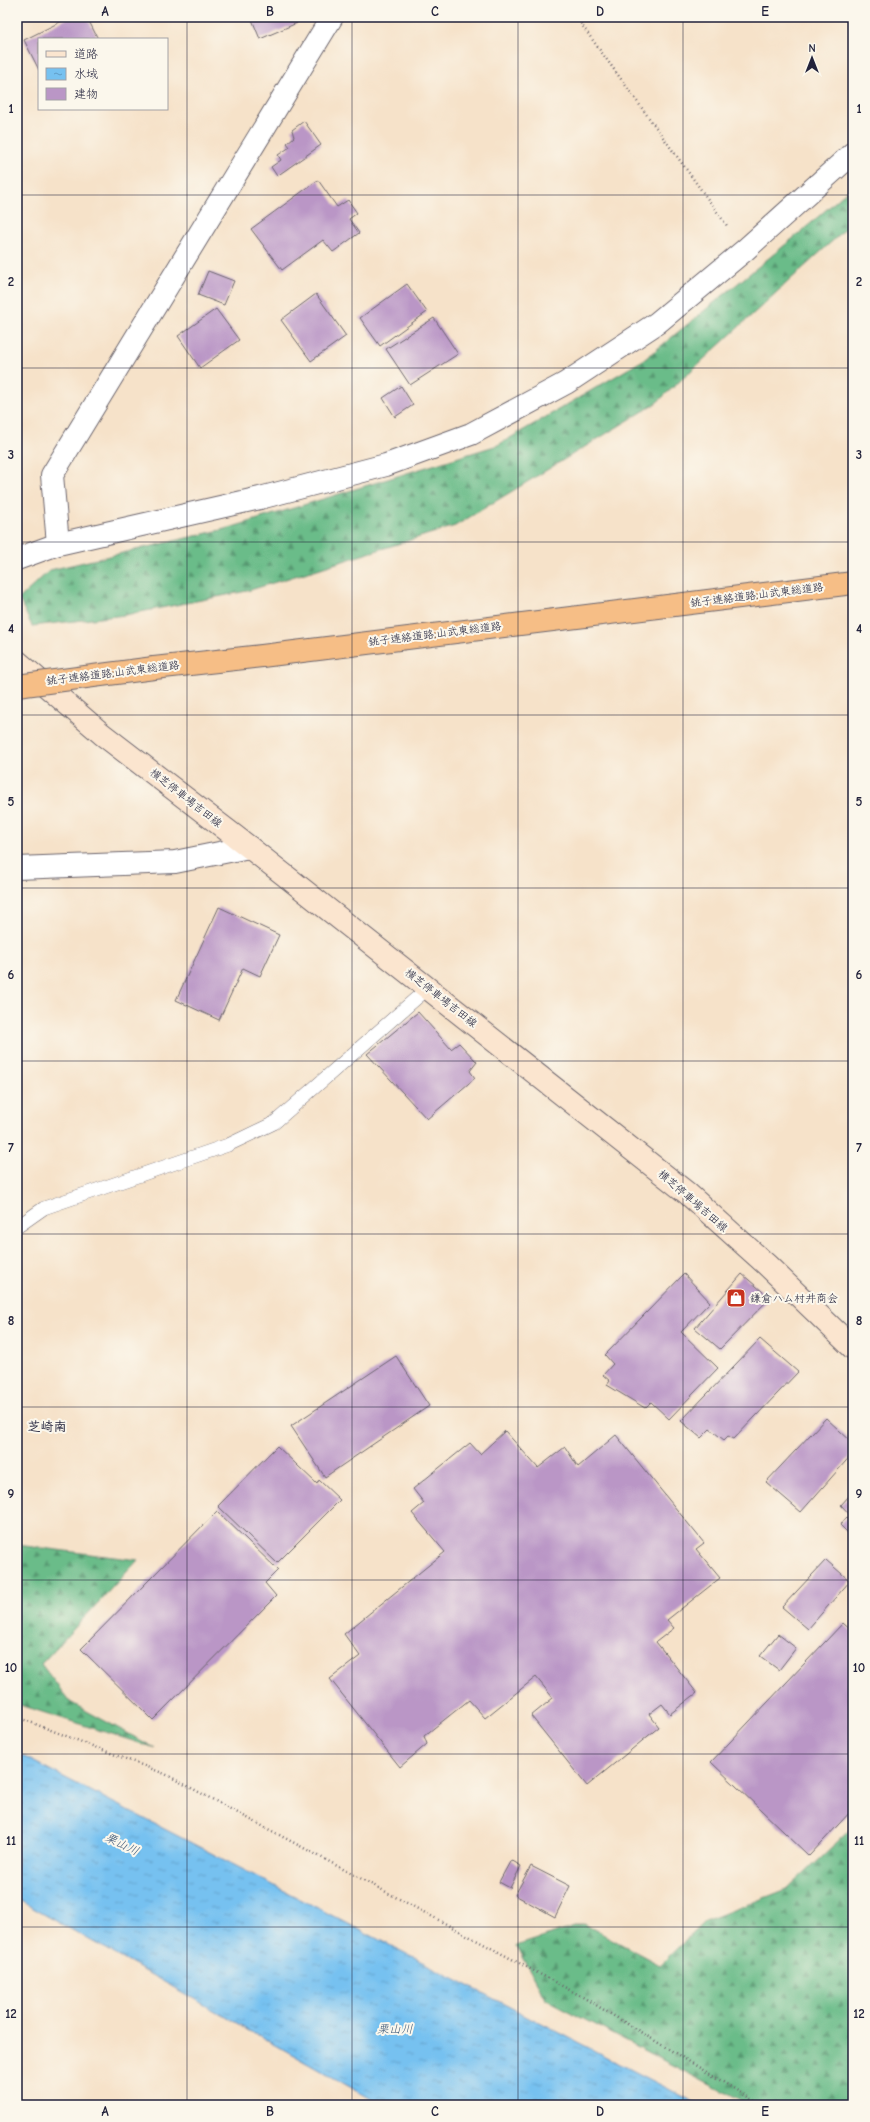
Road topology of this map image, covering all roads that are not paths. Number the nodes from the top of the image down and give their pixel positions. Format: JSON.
{"nodes":[{"id":1,"x":332,"y":17,"type":"edge"},
{"id":2,"x":853,"y":153,"type":"edge"},
{"id":3,"x":58,"y":544,"type":"junction"},
{"id":4,"x":17,"y":559,"type":"edge"},
{"id":5,"x":853,"y":583,"type":"edge"},
{"id":6,"x":17,"y":661,"type":"edge"},
{"id":7,"x":17,"y":686,"type":"edge"},
{"id":8,"x":249,"y":847,"type":"junction"},
{"id":9,"x":17,"y":868,"type":"edge"},
{"id":10,"x":428,"y":988,"type":"junction"},
{"id":11,"x":17,"y":1227,"type":"edge"},
{"id":12,"x":853,"y":1348,"type":"edge"}],
"edges":[{"from":1,"to":3,"type":"street"},
{"from":2,"to":3,"type":"street"},
{"from":3,"to":4,"type":"street"},
{"from":5,"to":7,"type":"highway","name":"銚子連絡道路;山武東総道路","bridge":true},
{"from":6,"to":8,"type":"main road","name":"横芝停車場吉田線"},
{"from":8,"to":9,"type":"street"},
{"from":8,"to":10,"type":"main road","name":"横芝停車場吉田線"},
{"from":10,"to":11,"type":"lane"},
{"from":10,"to":12,"type":"main road","name":"横芝停車場吉田線"}]}
